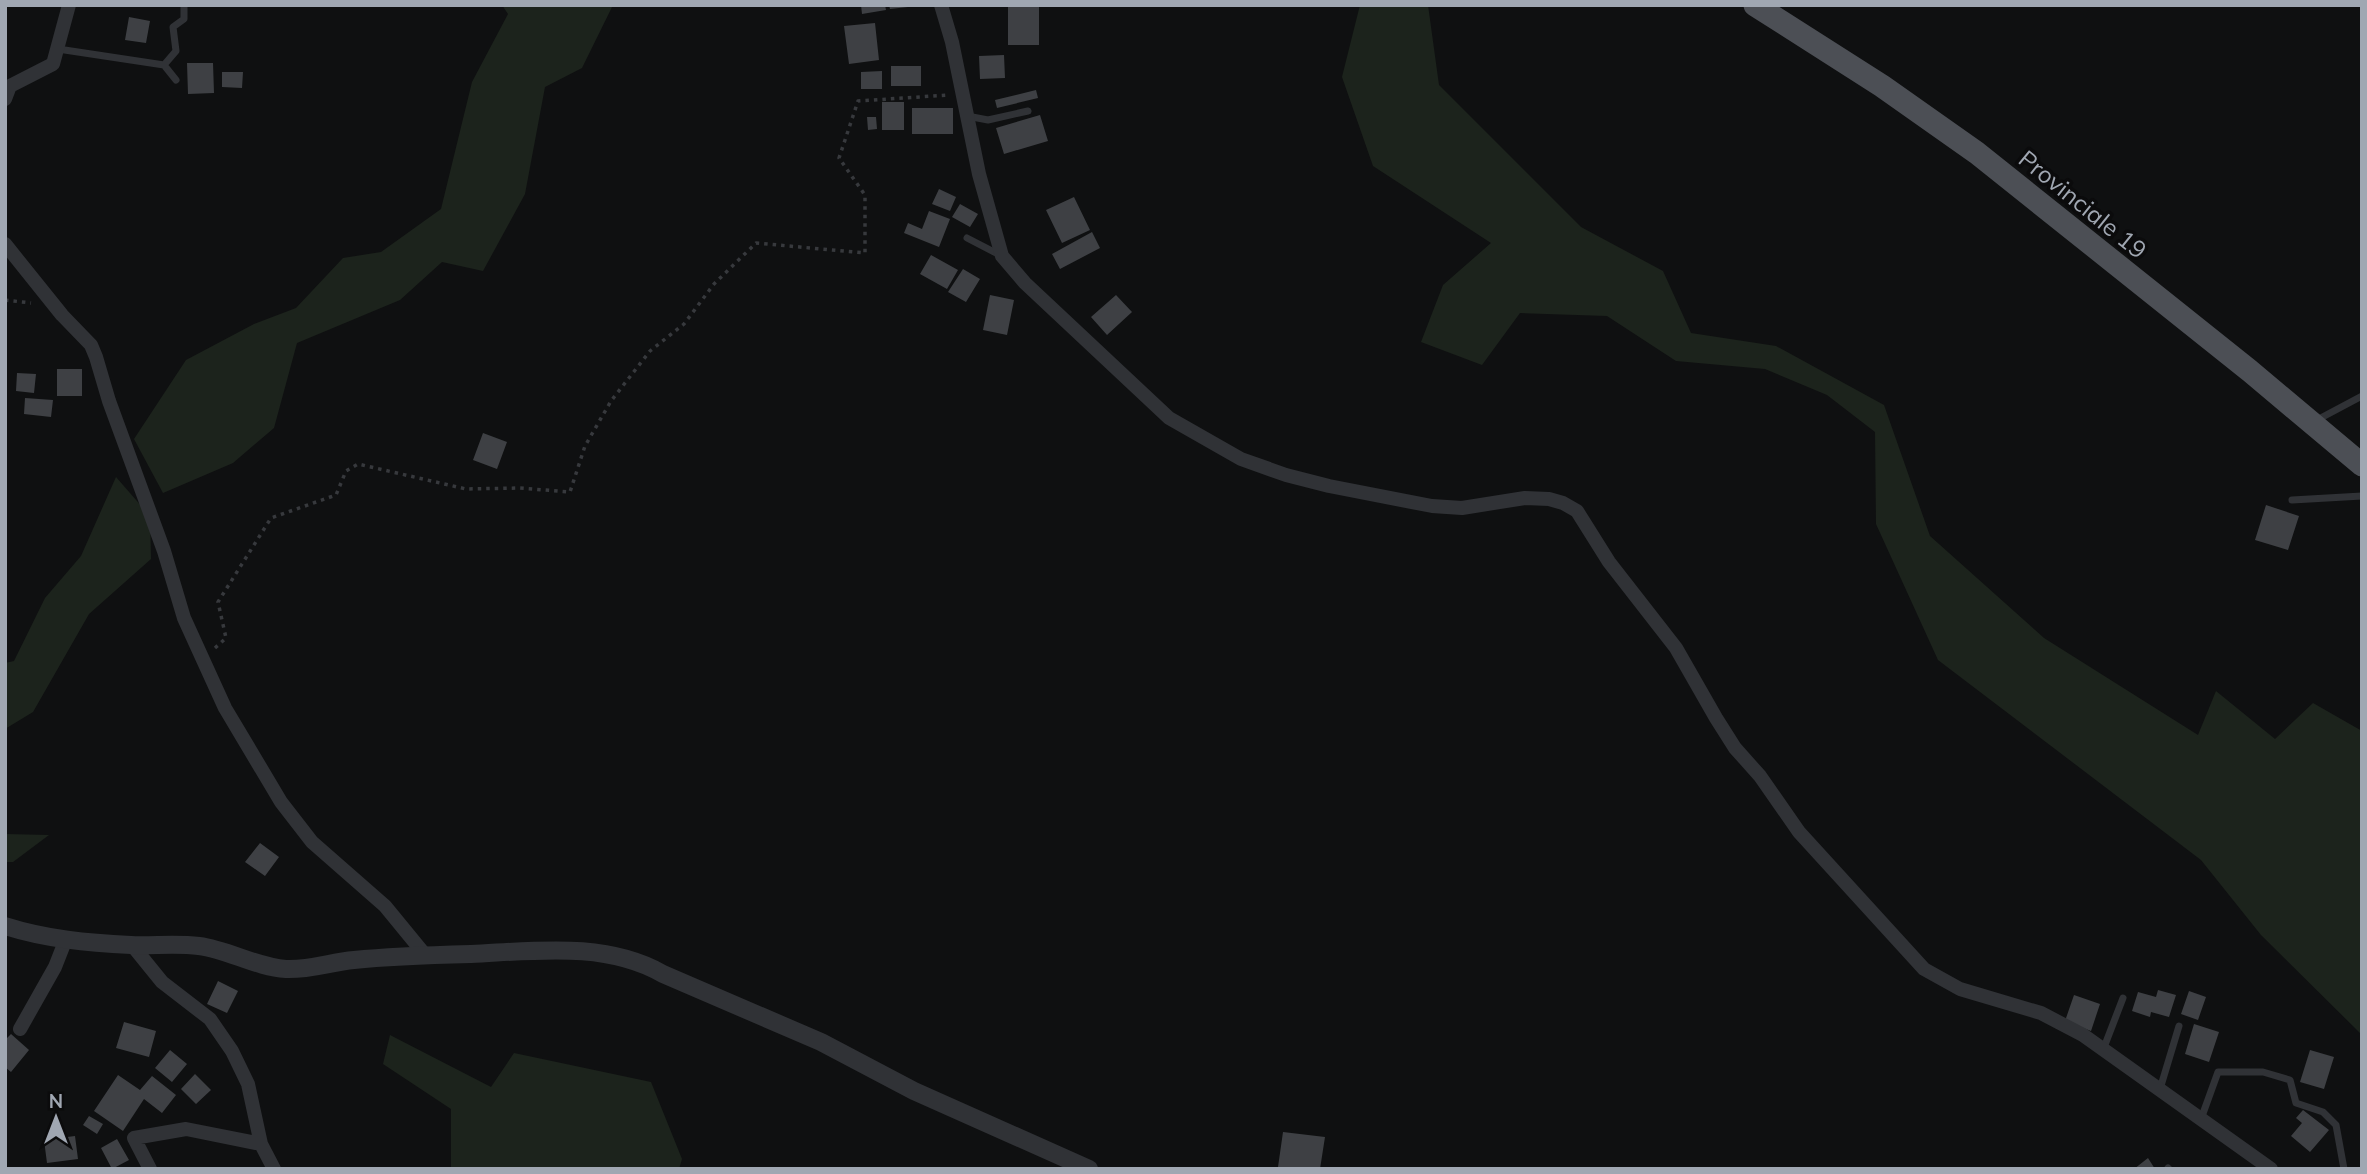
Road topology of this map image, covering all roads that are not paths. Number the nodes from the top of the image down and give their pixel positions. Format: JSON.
{"nodes":[{"id":1,"x":69,"y":5,"type":"edge"},
{"id":2,"x":184,"y":5,"type":"edge"},
{"id":3,"x":942,"y":5,"type":"edge"},
{"id":4,"x":1755,"y":5,"type":"edge"},
{"id":5,"x":58,"y":49,"type":"junction"},
{"id":6,"x":164,"y":65,"type":"junction"},
{"id":7,"x":176,"y":80,"type":"dead end"},
{"id":8,"x":5,"y":99,"type":"edge"},
{"id":9,"x":1028,"y":111,"type":"dead end"},
{"id":10,"x":966,"y":116,"type":"junction"},
{"id":11,"x":967,"y":238,"type":"dead end"},
{"id":12,"x":5,"y":244,"type":"edge"},
{"id":13,"x":1002,"y":256,"type":"junction"},
{"id":14,"x":2362,"y":396,"type":"edge"},
{"id":15,"x":2311,"y":423,"type":"junction"},
{"id":16,"x":2362,"y":465,"type":"edge"},
{"id":17,"x":2362,"y":496,"type":"edge"},
{"id":18,"x":2292,"y":500,"type":"dead end"},
{"id":19,"x":5,"y":926,"type":"edge"},
{"id":20,"x":65,"y":939,"type":"junction"},
{"id":21,"x":132,"y":945,"type":"junction"},
{"id":22,"x":426,"y":956,"type":"junction"},
{"id":23,"x":2123,"y":998,"type":"dead end"},
{"id":24,"x":2179,"y":1026,"type":"dead end"},
{"id":25,"x":20,"y":1029,"type":"dead end"},
{"id":26,"x":2103,"y":1050,"type":"junction"},
{"id":27,"x":2160,"y":1089,"type":"junction"},
{"id":28,"x":2201,"y":1119,"type":"junction"},
{"id":29,"x":261,"y":1144,"type":"junction"},
{"id":30,"x":150,"y":1169,"type":"edge"},
{"id":31,"x":274,"y":1169,"type":"edge"},
{"id":32,"x":1089,"y":1169,"type":"edge"},
{"id":33,"x":2271,"y":1169,"type":"edge"},
{"id":34,"x":2344,"y":1169,"type":"edge"}],
"edges":[{"from":1,"to":5,"type":"street"},
{"from":2,"to":6,"type":"lane"},
{"from":3,"to":10,"type":"street"},
{"from":4,"to":15,"type":"main road","name":"Provinciale 19"},
{"from":5,"to":6,"type":"lane"},
{"from":5,"to":8,"type":"street"},
{"from":6,"to":7,"type":"lane"},
{"from":9,"to":10,"type":"lane"},
{"from":10,"to":13,"type":"street"},
{"from":11,"to":13,"type":"lane"},
{"from":12,"to":22,"type":"street"},
{"from":13,"to":26,"type":"street"},
{"from":14,"to":15,"type":"lane"},
{"from":15,"to":16,"type":"main road","name":"Provinciale 19"},
{"from":17,"to":18,"type":"lane"},
{"from":19,"to":20,"type":"street"},
{"from":20,"to":21,"type":"street"},
{"from":20,"to":25,"type":"street"},
{"from":21,"to":22,"type":"street"},
{"from":21,"to":29,"type":"street"},
{"from":22,"to":32,"type":"street"},
{"from":23,"to":26,"type":"lane"},
{"from":24,"to":27,"type":"lane"},
{"from":26,"to":27,"type":"street"},
{"from":27,"to":28,"type":"street"},
{"from":28,"to":33,"type":"street"},
{"from":28,"to":34,"type":"lane"},
{"from":29,"to":30,"type":"street"},
{"from":29,"to":31,"type":"street"}]}
